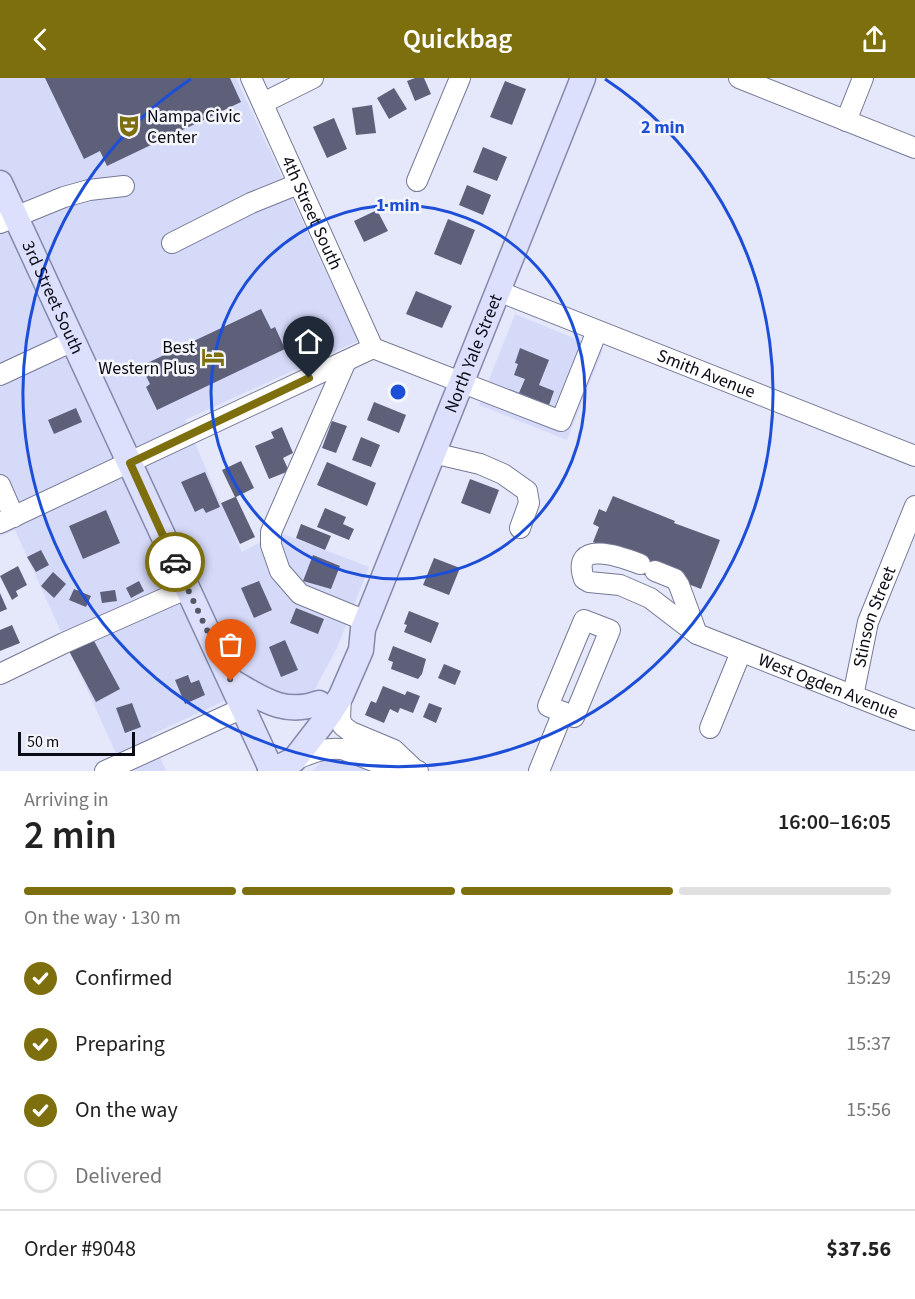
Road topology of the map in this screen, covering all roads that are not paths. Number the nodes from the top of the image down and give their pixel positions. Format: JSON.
{"nodes":[{"id":1,"x":252,"y":78,"type":"edge"},
{"id":2,"x":313,"y":78,"type":"edge"},
{"id":3,"x":460,"y":78,"type":"edge"},
{"id":4,"x":583,"y":78,"type":"edge"},
{"id":5,"x":739,"y":78,"type":"edge"},
{"id":6,"x":862,"y":78,"type":"edge"},
{"id":7,"x":761,"y":82,"type":"edge"},
{"id":8,"x":263,"y":103,"type":"junction"},
{"id":9,"x":846,"y":121,"type":"junction"},
{"id":10,"x":915,"y":148,"type":"edge"},
{"id":11,"x":417,"y":181,"type":"dead end"},
{"id":12,"x":0,"y":183,"type":"edge"},
{"id":13,"x":298,"y":184,"type":"junction"},
{"id":14,"x":124,"y":186,"type":"dead end"},
{"id":15,"x":8,"y":220,"type":"edge"},
{"id":16,"x":172,"y":243,"type":"dead end"},
{"id":17,"x":498,"y":291,"type":"junction"},
{"id":18,"x":597,"y":331,"type":"junction"},
{"id":19,"x":73,"y":341,"type":"junction"},
{"id":20,"x":373,"y":348,"type":"junction"},
{"id":21,"x":346,"y":361,"type":"junction"},
{"id":22,"x":0,"y":375,"type":"edge"},
{"id":23,"x":462,"y":382,"type":"junction"},
{"id":24,"x":433,"y":453,"type":"junction"},
{"id":25,"x":915,"y":456,"type":"edge"},
{"id":26,"x":130,"y":463,"type":"junction"},
{"id":27,"x":0,"y":485,"type":"edge"},
{"id":28,"x":915,"y":506,"type":"edge"},
{"id":29,"x":7,"y":520,"type":"edge"},
{"id":30,"x":520,"y":528,"type":"dead end"},
{"id":31,"x":188,"y":588,"type":"junction"},
{"id":32,"x":365,"y":625,"type":"junction"},
{"id":33,"x":697,"y":634,"type":"junction"},
{"id":34,"x":741,"y":652,"type":"junction"},
{"id":35,"x":0,"y":674,"type":"edge"},
{"id":36,"x":231,"y":681,"type":"junction"},
{"id":37,"x":853,"y":696,"type":"junction"},
{"id":38,"x":330,"y":699,"type":"junction"},
{"id":39,"x":243,"y":708,"type":"junction"},
{"id":40,"x":563,"y":712,"type":"dead end"},
{"id":41,"x":915,"y":720,"type":"edge"},
{"id":42,"x":710,"y":728,"type":"dead end"},
{"id":43,"x":308,"y":731,"type":"junction"},
{"id":44,"x":294,"y":760,"type":"junction"},
{"id":45,"x":417,"y":770,"type":"edge"},
{"id":46,"x":105,"y":771,"type":"edge"},
{"id":47,"x":271,"y":771,"type":"edge"},
{"id":48,"x":539,"y":771,"type":"edge"}],
"edges":[{"from":1,"to":8,"type":"street","name":"4th Street South"},
{"from":2,"to":8,"type":"street"},
{"from":3,"to":11,"type":"street"},
{"from":4,"to":17,"type":"main road","name":"North Yale Street"},
{"from":5,"to":7,"type":"street"},
{"from":6,"to":9,"type":"street"},
{"from":7,"to":9,"type":"street"},
{"from":8,"to":13,"type":"street","name":"4th Street South"},
{"from":9,"to":10,"type":"street"},
{"from":12,"to":15,"type":"main road","name":"3rd Street South"},
{"from":13,"to":16,"type":"street"},
{"from":13,"to":20,"type":"street","name":"4th Street South"},
{"from":14,"to":15,"type":"street"},
{"from":15,"to":19,"type":"main road","name":"3rd Street South"},
{"from":17,"to":18,"type":"street","name":"Smith Avenue"},
{"from":17,"to":23,"type":"main road","name":"North Yale Street"},
{"from":18,"to":23,"type":"street"},
{"from":18,"to":25,"type":"street","name":"Smith Avenue"},
{"from":19,"to":22,"type":"street"},
{"from":19,"to":26,"type":"main road","name":"3rd Street South"},
{"from":20,"to":21,"type":"street"},
{"from":20,"to":23,"type":"street"},
{"from":21,"to":26,"type":"street"},
{"from":21,"to":32,"type":"street"},
{"from":23,"to":24,"type":"main road","name":"North Yale Street"},
{"from":24,"to":30,"type":"street"},
{"from":24,"to":32,"type":"main road","name":"North Yale Street"},
{"from":26,"to":29,"type":"street"},
{"from":26,"to":31,"type":"main road","name":"3rd Street South"},
{"from":27,"to":29,"type":"street"},
{"from":28,"to":37,"type":"street","name":"Stinson Street"},
{"from":31,"to":35,"type":"street"},
{"from":31,"to":36,"type":"main road","name":"3rd Street South"},
{"from":32,"to":38,"type":"main road","name":"North Yale Street"},
{"from":33,"to":33,"type":"street","name":"West Ogden Avenue"},
{"from":33,"to":34,"type":"street","name":"West Ogden Avenue"},
{"from":34,"to":37,"type":"street","name":"West Ogden Avenue"},
{"from":34,"to":42,"type":"street"},
{"from":36,"to":38,"type":"main road"},
{"from":36,"to":39,"type":"main road","name":"3rd Street South"},
{"from":37,"to":41,"type":"street","name":"West Ogden Avenue"},
{"from":38,"to":43,"type":"main road","name":"North Yale Street"},
{"from":38,"to":45,"type":"street"},
{"from":39,"to":46,"type":"street"},
{"from":39,"to":47,"type":"main road","name":"3rd Street South"},
{"from":40,"to":48,"type":"street"},
{"from":43,"to":44,"type":"main road"},
{"from":43,"to":47,"type":"main road"},
{"from":44,"to":45,"type":"street"},
{"from":44,"to":47,"type":"main road"}]}
